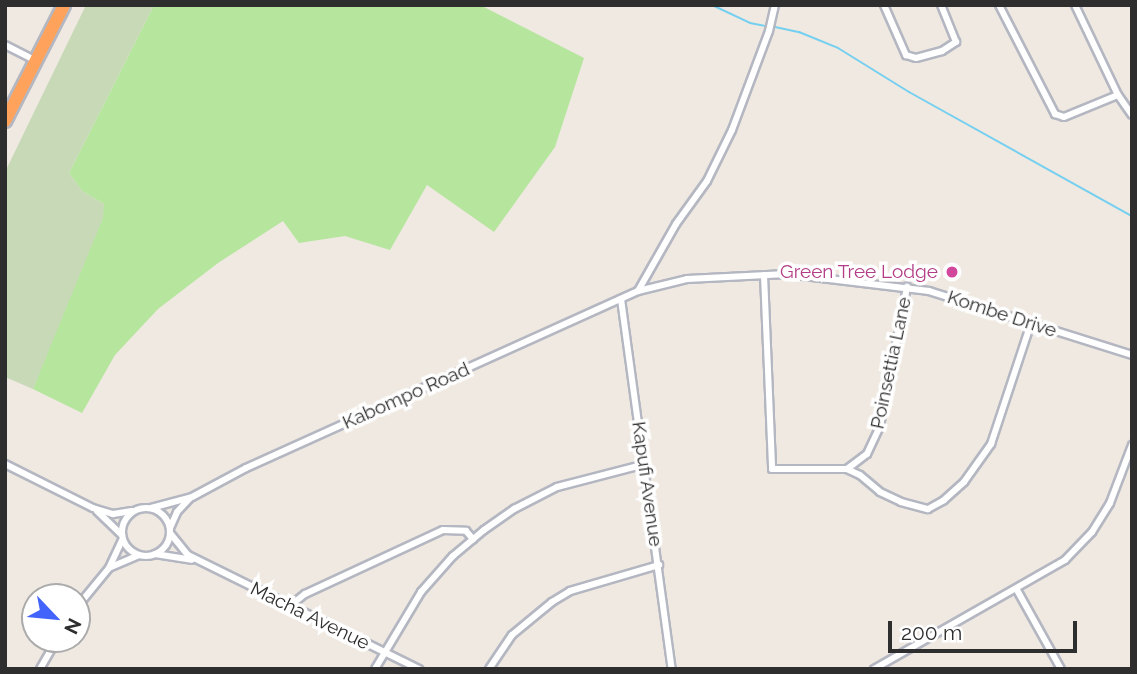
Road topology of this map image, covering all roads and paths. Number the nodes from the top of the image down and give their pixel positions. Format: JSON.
{"nodes":[{"id":1,"x":64,"y":5,"type":"edge"},
{"id":2,"x":775,"y":5,"type":"edge"},
{"id":3,"x":884,"y":5,"type":"edge"},
{"id":4,"x":941,"y":5,"type":"edge"},
{"id":5,"x":999,"y":5,"type":"edge"},
{"id":6,"x":1075,"y":5,"type":"edge"},
{"id":7,"x":5,"y":45,"type":"edge"},
{"id":8,"x":36,"y":60,"type":"junction"},
{"id":9,"x":1118,"y":95,"type":"junction"},
{"id":10,"x":1132,"y":115,"type":"edge"},
{"id":11,"x":5,"y":121,"type":"edge"},
{"id":12,"x":764,"y":275,"type":"junction"},
{"id":13,"x":907,"y":287,"type":"junction"},
{"id":14,"x":638,"y":291,"type":"junction"},
{"id":15,"x":621,"y":299,"type":"junction"},
{"id":16,"x":1031,"y":323,"type":"junction"},
{"id":17,"x":1132,"y":355,"type":"edge"},
{"id":18,"x":1132,"y":445,"type":"edge"},
{"id":19,"x":5,"y":464,"type":"edge"},
{"id":20,"x":645,"y":464,"type":"junction"},
{"id":21,"x":847,"y":469,"type":"junction"},
{"id":22,"x":192,"y":497,"type":"junction"},
{"id":23,"x":93,"y":508,"type":"junction"},
{"id":24,"x":151,"y":508,"type":"junction"},
{"id":25,"x":133,"y":511,"type":"junction"},
{"id":26,"x":170,"y":530,"type":"junction"},
{"id":27,"x":122,"y":538,"type":"junction"},
{"id":28,"x":473,"y":539,"type":"junction"},
{"id":29,"x":155,"y":554,"type":"junction"},
{"id":30,"x":139,"y":555,"type":"junction"},
{"id":31,"x":201,"y":561,"type":"junction"},
{"id":32,"x":659,"y":565,"type":"junction"},
{"id":33,"x":109,"y":568,"type":"junction"},
{"id":34,"x":91,"y":590,"type":"edge"},
{"id":35,"x":1017,"y":590,"type":"junction"},
{"id":36,"x":289,"y":606,"type":"junction"},
{"id":37,"x":384,"y":652,"type":"junction"},
{"id":38,"x":49,"y":653,"type":"edge"},
{"id":39,"x":40,"y":669,"type":"edge"},
{"id":40,"x":375,"y":669,"type":"edge"},
{"id":41,"x":419,"y":669,"type":"edge"},
{"id":42,"x":489,"y":669,"type":"edge"},
{"id":43,"x":673,"y":669,"type":"edge"},
{"id":44,"x":874,"y":669,"type":"edge"},
{"id":45,"x":1061,"y":669,"type":"edge"}],
"edges":[{"from":1,"to":8,"type":"highway"},
{"from":2,"to":14,"type":"street"},
{"from":3,"to":4,"type":"street"},
{"from":5,"to":9,"type":"street"},
{"from":6,"to":9,"type":"street"},
{"from":7,"to":8,"type":"street"},
{"from":8,"to":11,"type":"highway"},
{"from":9,"to":10,"type":"street"},
{"from":12,"to":13,"type":"street","name":"Kombe Drive"},
{"from":12,"to":14,"type":"street","name":"Kombe Drive"},
{"from":12,"to":21,"type":"street"},
{"from":13,"to":16,"type":"street","name":"Kombe Drive"},
{"from":13,"to":21,"type":"street","name":"Poinsettia Lane"},
{"from":14,"to":15,"type":"street","name":"Kombe Drive"},
{"from":15,"to":20,"type":"street","name":"Kapufi Avenue"},
{"from":15,"to":22,"type":"street","name":"Kabompo Road"},
{"from":16,"to":17,"type":"street","name":"Kombe Drive"},
{"from":16,"to":21,"type":"street"},
{"from":18,"to":35,"type":"street"},
{"from":19,"to":23,"type":"street"},
{"from":20,"to":28,"type":"street"},
{"from":20,"to":32,"type":"street","name":"Kapufi Avenue"},
{"from":22,"to":24,"type":"street","name":"Kabompo Road"},
{"from":22,"to":26,"type":"street","name":"Kabompo Road"},
{"from":23,"to":25,"type":"street"},
{"from":23,"to":27,"type":"street"},
{"from":24,"to":25,"type":"street"},
{"from":24,"to":26,"type":"street"},
{"from":25,"to":27,"type":"street"},
{"from":26,"to":29,"type":"street"},
{"from":26,"to":31,"type":"street","name":"Macha Avenue"},
{"from":27,"to":30,"type":"street"},
{"from":27,"to":33,"type":"street"},
{"from":28,"to":36,"type":"street"},
{"from":28,"to":37,"type":"street"},
{"from":29,"to":30,"type":"street"},
{"from":29,"to":31,"type":"street","name":"Macha Avenue"},
{"from":30,"to":33,"type":"street"},
{"from":31,"to":36,"type":"street","name":"Macha Avenue"},
{"from":32,"to":42,"type":"street"},
{"from":32,"to":43,"type":"street","name":"Kapufi Avenue"},
{"from":33,"to":34,"type":"street"},
{"from":35,"to":44,"type":"street"},
{"from":35,"to":45,"type":"street"},
{"from":36,"to":37,"type":"street","name":"Macha Avenue"},
{"from":37,"to":40,"type":"street"},
{"from":37,"to":41,"type":"street","name":"Macha Avenue"},
{"from":38,"to":39,"type":"street"}]}
